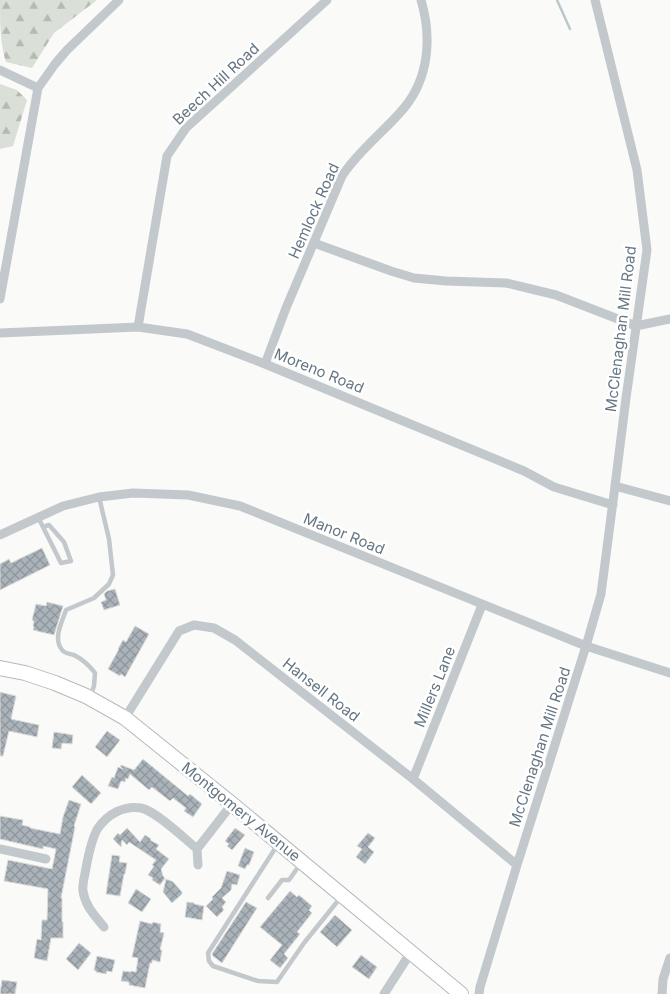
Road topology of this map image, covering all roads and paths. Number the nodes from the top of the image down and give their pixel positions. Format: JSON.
{"nodes":[{"id":1,"x":119,"y":0,"type":"edge"},
{"id":2,"x":327,"y":0,"type":"edge"},
{"id":3,"x":422,"y":0,"type":"edge"},
{"id":4,"x":595,"y":0,"type":"edge"},
{"id":5,"x":0,"y":70,"type":"edge"},
{"id":6,"x":38,"y":88,"type":"junction"},
{"id":7,"x":314,"y":243,"type":"junction"},
{"id":8,"x":0,"y":299,"type":"edge"},
{"id":9,"x":670,"y":319,"type":"edge"},
{"id":10,"x":636,"y":326,"type":"junction"},
{"id":11,"x":138,"y":327,"type":"junction"},
{"id":12,"x":0,"y":333,"type":"edge"},
{"id":13,"x":266,"y":364,"type":"junction"},
{"id":14,"x":615,"y":486,"type":"junction"},
{"id":15,"x":99,"y":497,"type":"junction"},
{"id":16,"x":670,"y":501,"type":"edge"},
{"id":17,"x":613,"y":504,"type":"junction"},
{"id":18,"x":38,"y":517,"type":"junction"},
{"id":19,"x":43,"y":528,"type":"junction"},
{"id":20,"x":0,"y":535,"type":"edge"},
{"id":21,"x":482,"y":605,"type":"junction"},
{"id":22,"x":586,"y":646,"type":"junction"},
{"id":23,"x":0,"y":668,"type":"edge"},
{"id":24,"x":670,"y":673,"type":"edge"},
{"id":25,"x":90,"y":698,"type":"junction"},
{"id":26,"x":124,"y":718,"type":"junction"},
{"id":27,"x":413,"y":779,"type":"junction"},
{"id":28,"x":232,"y":804,"type":"junction"},
{"id":29,"x":279,"y":843,"type":"junction"},
{"id":30,"x":0,"y":849,"type":"edge"},
{"id":31,"x":197,"y":849,"type":"junction"},
{"id":32,"x":46,"y":860,"type":"dead end"},
{"id":33,"x":302,"y":862,"type":"junction"},
{"id":34,"x":198,"y":865,"type":"dead end"},
{"id":35,"x":516,"y":865,"type":"junction"},
{"id":36,"x":342,"y":896,"type":"junction"},
{"id":37,"x":268,"y":898,"type":"dead end"},
{"id":38,"x":104,"y":926,"type":"dead end"},
{"id":39,"x":411,"y":952,"type":"junction"},
{"id":40,"x":670,"y":958,"type":"edge"},
{"id":41,"x":384,"y":994,"type":"edge"},
{"id":42,"x":461,"y":994,"type":"edge"},
{"id":43,"x":479,"y":994,"type":"edge"},
{"id":44,"x":662,"y":994,"type":"edge"}],
"edges":[{"from":1,"to":6,"type":"street"},
{"from":2,"to":11,"type":"street","name":"Beech Hill Road"},
{"from":3,"to":7,"type":"street","name":"Hemlock Road"},
{"from":4,"to":10,"type":"street","name":"McClenaghan Mill Road"},
{"from":5,"to":6,"type":"street"},
{"from":6,"to":8,"type":"street"},
{"from":7,"to":10,"type":"street"},
{"from":7,"to":13,"type":"street","name":"Hemlock Road"},
{"from":9,"to":10,"type":"street"},
{"from":10,"to":14,"type":"street","name":"McClenaghan Mill Road"},
{"from":11,"to":12,"type":"street","name":"Moreno Road"},
{"from":11,"to":13,"type":"street","name":"Moreno Road"},
{"from":13,"to":17,"type":"street","name":"Moreno Road"},
{"from":14,"to":16,"type":"street"},
{"from":14,"to":17,"type":"street","name":"McClenaghan Mill Road"},
{"from":15,"to":18,"type":"street","name":"Manor Road"},
{"from":15,"to":21,"type":"street","name":"Manor Road"},
{"from":15,"to":25,"type":"lane"},
{"from":17,"to":22,"type":"street","name":"McClenaghan Mill Road"},
{"from":18,"to":19,"type":"lane"},
{"from":18,"to":20,"type":"street","name":"Manor Road"},
{"from":19,"to":19,"type":"lane"},
{"from":21,"to":22,"type":"street","name":"Manor Road"},
{"from":21,"to":27,"type":"street","name":"Millers Lane"},
{"from":22,"to":24,"type":"street","name":"Manor Road"},
{"from":22,"to":35,"type":"street","name":"McClenaghan Mill Road"},
{"from":23,"to":25,"type":"main road","name":"Montgomery Avenue"},
{"from":25,"to":26,"type":"main road","name":"Montgomery Avenue"},
{"from":26,"to":27,"type":"street","name":"Hansell Road"},
{"from":26,"to":28,"type":"main road","name":"Montgomery Avenue"},
{"from":27,"to":35,"type":"street","name":"Hansell Road"},
{"from":28,"to":29,"type":"main road","name":"Montgomery Avenue"},
{"from":28,"to":31,"type":"street"},
{"from":29,"to":33,"type":"main road","name":"Montgomery Avenue"},
{"from":29,"to":36,"type":"lane"},
{"from":30,"to":32,"type":"street"},
{"from":31,"to":34,"type":"street"},
{"from":31,"to":38,"type":"street"},
{"from":33,"to":36,"type":"main road","name":"Montgomery Avenue"},
{"from":33,"to":37,"type":"lane"},
{"from":35,"to":43,"type":"street","name":"McClenaghan Mill Road"},
{"from":36,"to":39,"type":"main road","name":"Montgomery Avenue"},
{"from":39,"to":41,"type":"street"},
{"from":39,"to":42,"type":"main road","name":"Montgomery Avenue"},
{"from":40,"to":44,"type":"street"}]}
